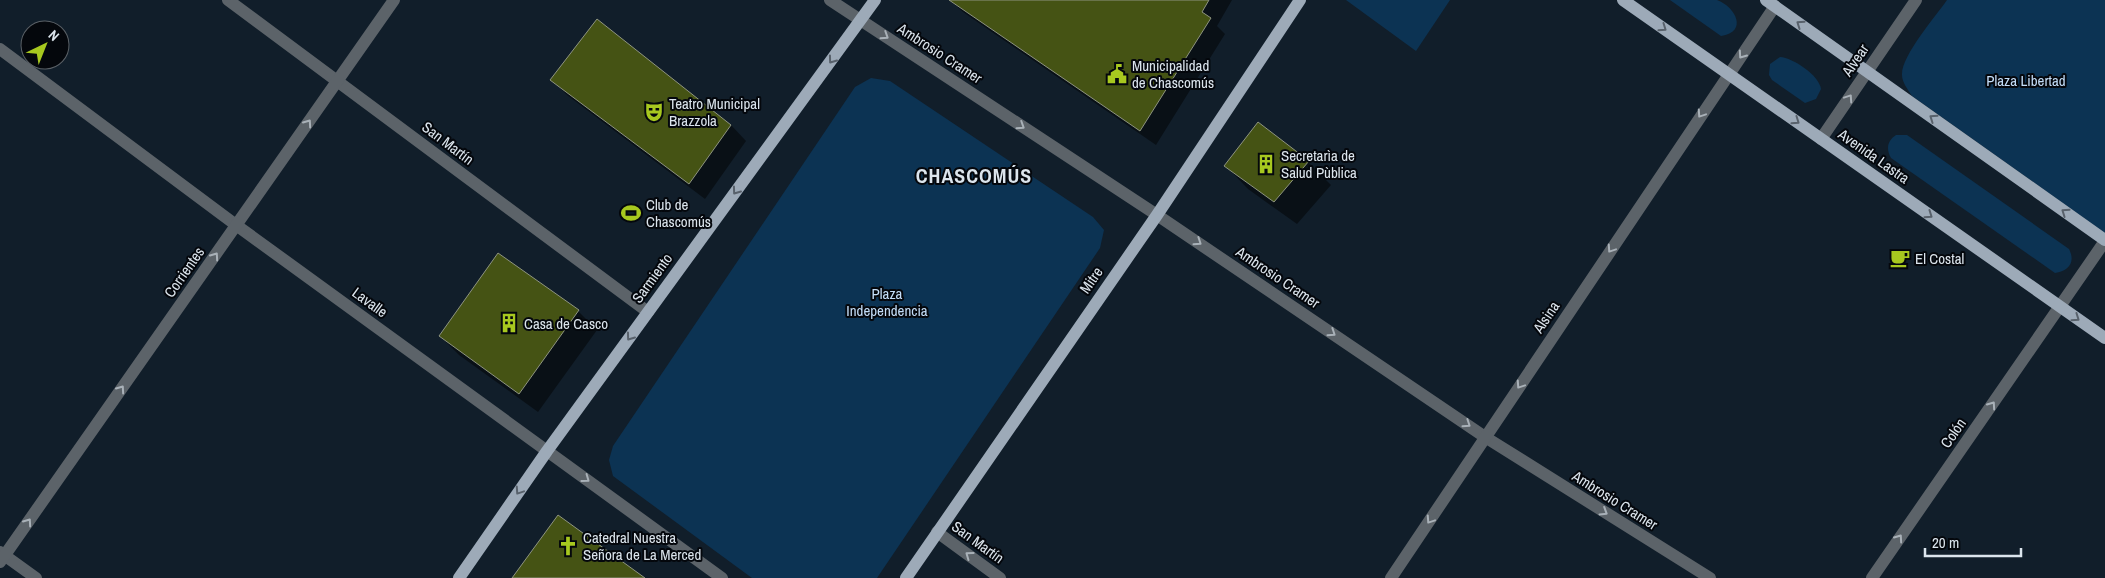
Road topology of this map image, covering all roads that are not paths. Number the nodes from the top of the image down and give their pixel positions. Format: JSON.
{"nodes":[{"id":1,"x":228,"y":0,"type":"edge"},
{"id":2,"x":394,"y":0,"type":"edge"},
{"id":3,"x":830,"y":0,"type":"edge"},
{"id":4,"x":874,"y":0,"type":"edge"},
{"id":5,"x":1300,"y":0,"type":"edge"},
{"id":6,"x":1623,"y":0,"type":"edge"},
{"id":7,"x":1916,"y":0,"type":"edge"},
{"id":8,"x":1770,"y":3,"type":"edge"},
{"id":9,"x":860,"y":20,"type":"junction"},
{"id":10,"x":0,"y":49,"type":"edge"},
{"id":11,"x":1867,"y":71,"type":"junction"},
{"id":12,"x":1728,"y":74,"type":"junction"},
{"id":13,"x":337,"y":81,"type":"junction"},
{"id":14,"x":1821,"y":139,"type":"junction"},
{"id":15,"x":1157,"y":215,"type":"junction"},
{"id":16,"x":236,"y":225,"type":"junction"},
{"id":17,"x":2105,"y":241,"type":"edge"},
{"id":18,"x":2060,"y":307,"type":"junction"},
{"id":19,"x":648,"y":312,"type":"junction"},
{"id":20,"x":2105,"y":338,"type":"edge"},
{"id":21,"x":1485,"y":437,"type":"junction"},
{"id":22,"x":547,"y":451,"type":"junction"},
{"id":23,"x":937,"y":532,"type":"junction"},
{"id":24,"x":1,"y":557,"type":"edge"},
{"id":25,"x":36,"y":578,"type":"edge"},
{"id":26,"x":459,"y":578,"type":"edge"},
{"id":27,"x":722,"y":578,"type":"edge"},
{"id":28,"x":906,"y":578,"type":"edge"},
{"id":29,"x":1000,"y":578,"type":"edge"},
{"id":30,"x":1391,"y":578,"type":"edge"},
{"id":31,"x":1710,"y":578,"type":"edge"},
{"id":32,"x":1872,"y":578,"type":"edge"}],
"edges":[{"from":1,"to":13,"type":"street","name":"San Martín"},
{"from":2,"to":13,"type":"street","name":"Corrientes"},
{"from":3,"to":9,"type":"street","name":"Ambrosio Cramer"},
{"from":4,"to":9,"type":"main road","name":"Sarmiento"},
{"from":5,"to":15,"type":"main road","name":"Mitre"},
{"from":6,"to":12,"type":"main road","name":"Avenida Lastra","one_way":true},
{"from":7,"to":11,"type":"street","name":"Alvear"},
{"from":11,"to":8,"type":"main road","one_way":true},
{"from":8,"to":12,"type":"street","name":"Alsina","one_way":true},
{"from":9,"to":15,"type":"street","name":"Ambrosio Cramer","one_way":true},
{"from":9,"to":19,"type":"main road","name":"Sarmiento","one_way":true},
{"from":10,"to":16,"type":"street","name":"Lavalle"},
{"from":14,"to":11,"type":"street","name":"Alvear","one_way":true},
{"from":17,"to":11,"type":"main road","one_way":true},
{"from":12,"to":14,"type":"main road","name":"Avenida Lastra","one_way":true},
{"from":12,"to":21,"type":"street","name":"Alsina","one_way":true},
{"from":16,"to":13,"type":"street","name":"Corrientes","one_way":true},
{"from":13,"to":19,"type":"street","name":"San Martín"},
{"from":14,"to":18,"type":"main road","name":"Avenida Lastra","one_way":true},
{"from":15,"to":21,"type":"street","name":"Ambrosio Cramer","one_way":true},
{"from":15,"to":23,"type":"main road","name":"Mitre"},
{"from":16,"to":22,"type":"street","name":"Lavalle"},
{"from":24,"to":16,"type":"street","name":"Corrientes","one_way":true},
{"from":17,"to":18,"type":"street","name":"Colón"},
{"from":18,"to":20,"type":"main road","name":"Avenida Lastra","one_way":true},
{"from":32,"to":18,"type":"street","name":"Colón","one_way":true},
{"from":19,"to":22,"type":"main road","name":"Sarmiento","one_way":true},
{"from":21,"to":30,"type":"street","name":"Alsina","one_way":true},
{"from":21,"to":31,"type":"street","name":"Ambrosio Cramer","one_way":true},
{"from":22,"to":26,"type":"main road","name":"Sarmiento","one_way":true},
{"from":22,"to":27,"type":"street","name":"Lavalle","one_way":true},
{"from":23,"to":28,"type":"main road","name":"Mitre"},
{"from":29,"to":23,"type":"street","name":"San Martín","one_way":true},
{"from":24,"to":25,"type":"street"}]}
